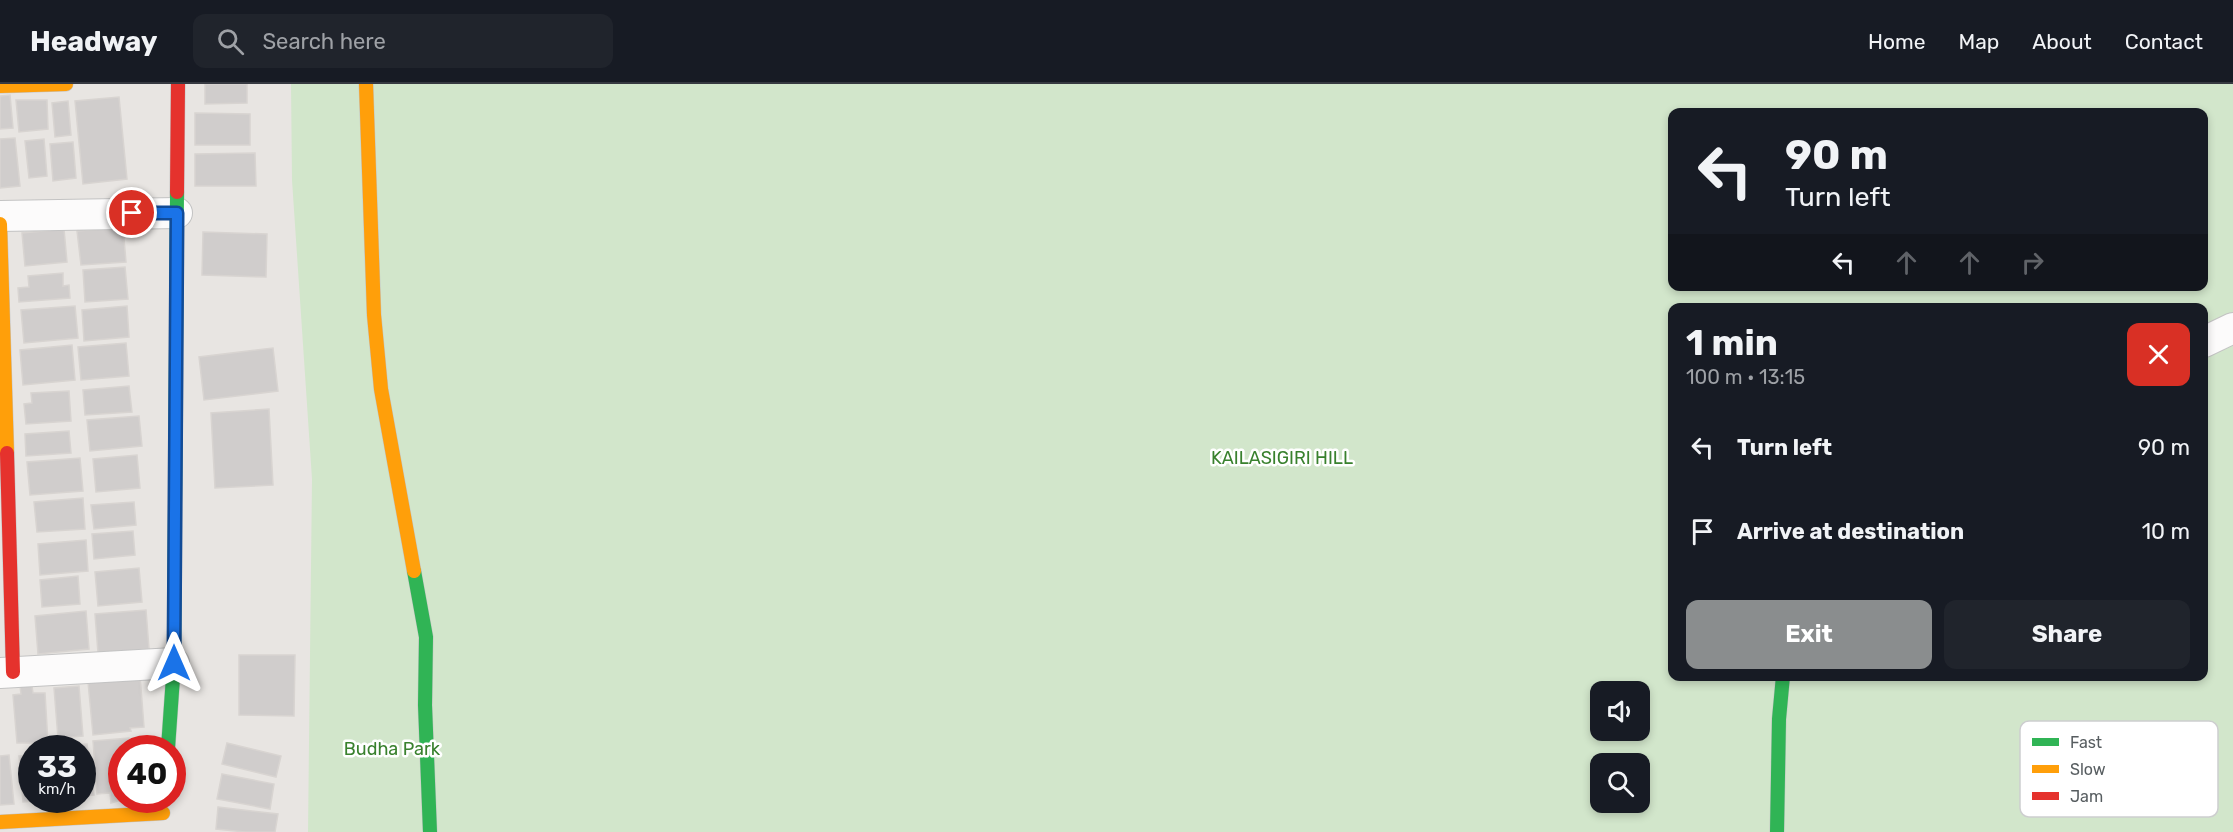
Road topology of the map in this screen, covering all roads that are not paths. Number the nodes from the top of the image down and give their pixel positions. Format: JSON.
{"nodes":[{"id":1,"x":66,"y":84,"type":"edge"},
{"id":2,"x":178,"y":84,"type":"edge"},
{"id":3,"x":366,"y":84,"type":"edge"},
{"id":4,"x":0,"y":86,"type":"edge"},
{"id":5,"x":177,"y":213,"type":"junction"},
{"id":6,"x":0,"y":216,"type":"edge"},
{"id":7,"x":0,"y":224,"type":"edge"},
{"id":8,"x":2233,"y":328,"type":"edge"},
{"id":9,"x":2208,"y":340,"type":"edge"},
{"id":10,"x":174,"y":663,"type":"junction"},
{"id":11,"x":7,"y":672,"type":"edge"},
{"id":12,"x":1783,"y":681,"type":"edge"},
{"id":13,"x":169,"y":735,"type":"edge"},
{"id":14,"x":146,"y":813,"type":"edge"},
{"id":15,"x":0,"y":822,"type":"edge"},
{"id":16,"x":430,"y":832,"type":"edge"},
{"id":17,"x":1777,"y":832,"type":"edge"}],
"edges":[{"from":1,"to":4,"type":"street"},
{"from":2,"to":5,"type":"street"},
{"from":3,"to":16,"type":"street"},
{"from":5,"to":6,"type":"street"},
{"from":5,"to":10,"type":"street"},
{"from":7,"to":11,"type":"street"},
{"from":8,"to":9,"type":"street"},
{"from":10,"to":11,"type":"street"},
{"from":10,"to":13,"type":"street"},
{"from":12,"to":17,"type":"street"},
{"from":14,"to":15,"type":"street"}]}
